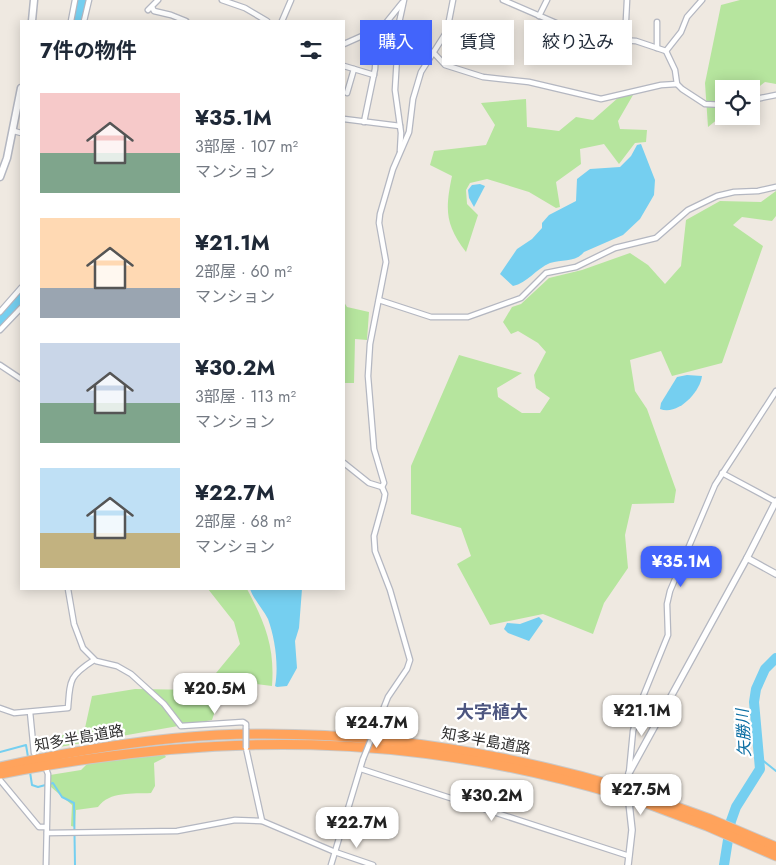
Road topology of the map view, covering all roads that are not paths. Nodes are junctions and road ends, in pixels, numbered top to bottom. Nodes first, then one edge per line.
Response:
1 (34, 0) edge
2 (75, 0) edge
3 (89, 0) edge
4 (158, 0) edge
5 (222, 0) edge
6 (291, 0) edge
7 (404, 0) edge
8 (453, 0) edge
9 (503, 0) edge
10 (547, 0) edge
11 (627, 0) edge
12 (702, 0) edge
13 (539, 16) junction
14 (32, 20) edge
15 (71, 20) edge
16 (84, 20) edge
17 (184, 20) edge
18 (265, 20) edge
19 (282, 20) edge
20 (388, 20) edge
21 (547, 20) edge
22 (626, 20) edge
23 (657, 22) dead end
24 (360, 37) edge
25 (632, 42) edge
26 (345, 44) edge
27 (657, 48) junction
28 (666, 50) junction
29 (433, 52) junction
30 (375, 65) edge
31 (345, 66) edge
32 (354, 69) junction
33 (374, 74) junction
34 (677, 84) junction
35 (347, 93) dead end
36 (20, 94) edge
37 (776, 95) edge
38 (760, 98) edge
39 (715, 105) edge
40 (345, 119) edge
41 (364, 122) junction
42 (400, 126) junction
43 (14, 130) junction
44 (20, 133) edge
45 (400, 152) junction
46 (0, 177) edge
47 (776, 188) edge
48 (20, 289) edge
49 (379, 300) junction
50 (20, 309) edge
51 (0, 312) edge
52 (0, 330) edge
53 (0, 365) edge
54 (20, 379) edge
55 (776, 391) edge
56 (345, 464) edge
57 (722, 473) junction
58 (382, 487) junction
59 (776, 502) edge
60 (748, 558) junction
61 (776, 574) edge
62 (68, 590) edge
63 (94, 660) junction
64 (2, 709) edge
65 (30, 712) junction
66 (0, 715) edge
67 (34, 753) dead end
68 (0, 767) edge
69 (46, 769) dead end
70 (361, 769) junction
71 (629, 773) junction
72 (0, 774) edge
73 (0, 780) edge
74 (620, 791) junction
75 (262, 821) junction
76 (46, 827) junction
77 (47, 833) junction
78 (750, 839) junction
79 (776, 848) edge
80 (335, 852) junction
81 (629, 856) junction
82 (776, 856) edge
83 (46, 865) edge
84 (331, 865) edge
85 (374, 865) edge
86 (628, 865) edge

1 - 14 main road
2 - 15 street
3 - 16 street
4 - 17 street
5 - 18 street
6 - 19 street
7 - 20 street
7 - 42 street
8 - 29 street
9 - 13 street
10 - 13 street
11 - 22 street
12 - 28 street
13 - 21 street
23 - 27 street
24 - 26 street
25 - 27 street
27 - 28 street
28 - 34 street
29 - 34 street
29 - 45 street
30 - 33 street
31 - 32 street
32 - 33 street
32 - 35 street
33 - 41 street
34 - 39 street
36 - 43 main road
37 - 38 street
40 - 41 street
41 - 42 street
42 - 45 street
43 - 44 street
43 - 46 main road
45 - 49 street
47 - 49 street
48 - 51 street
49 - 58 street
50 - 52 street
53 - 54 street
55 - 57 street
56 - 58 street
57 - 59 street
57 - 71 street
58 - 70 street, bridge
59 - 60 street
60 - 61 street
60 - 71 street
62 - 63 street
63 - 65 street
63 - 75 street, bridge
64 - 65 street
64 - 66 street
65 - 67 street
68 - 74 highway, 知多半島道路
69 - 76 street
70 - 80 street
70 - 81 street
71 - 81 street
72 - 74 highway, 知多半島道路
73 - 76 street
74 - 78 highway, 知多半島道路, bridge
75 - 77 street
75 - 80 street
76 - 77 street
77 - 83 street
78 - 79 highway, 知多半島道路
78 - 82 highway, 知多半島道路
80 - 84 street
80 - 85 street
81 - 86 street

